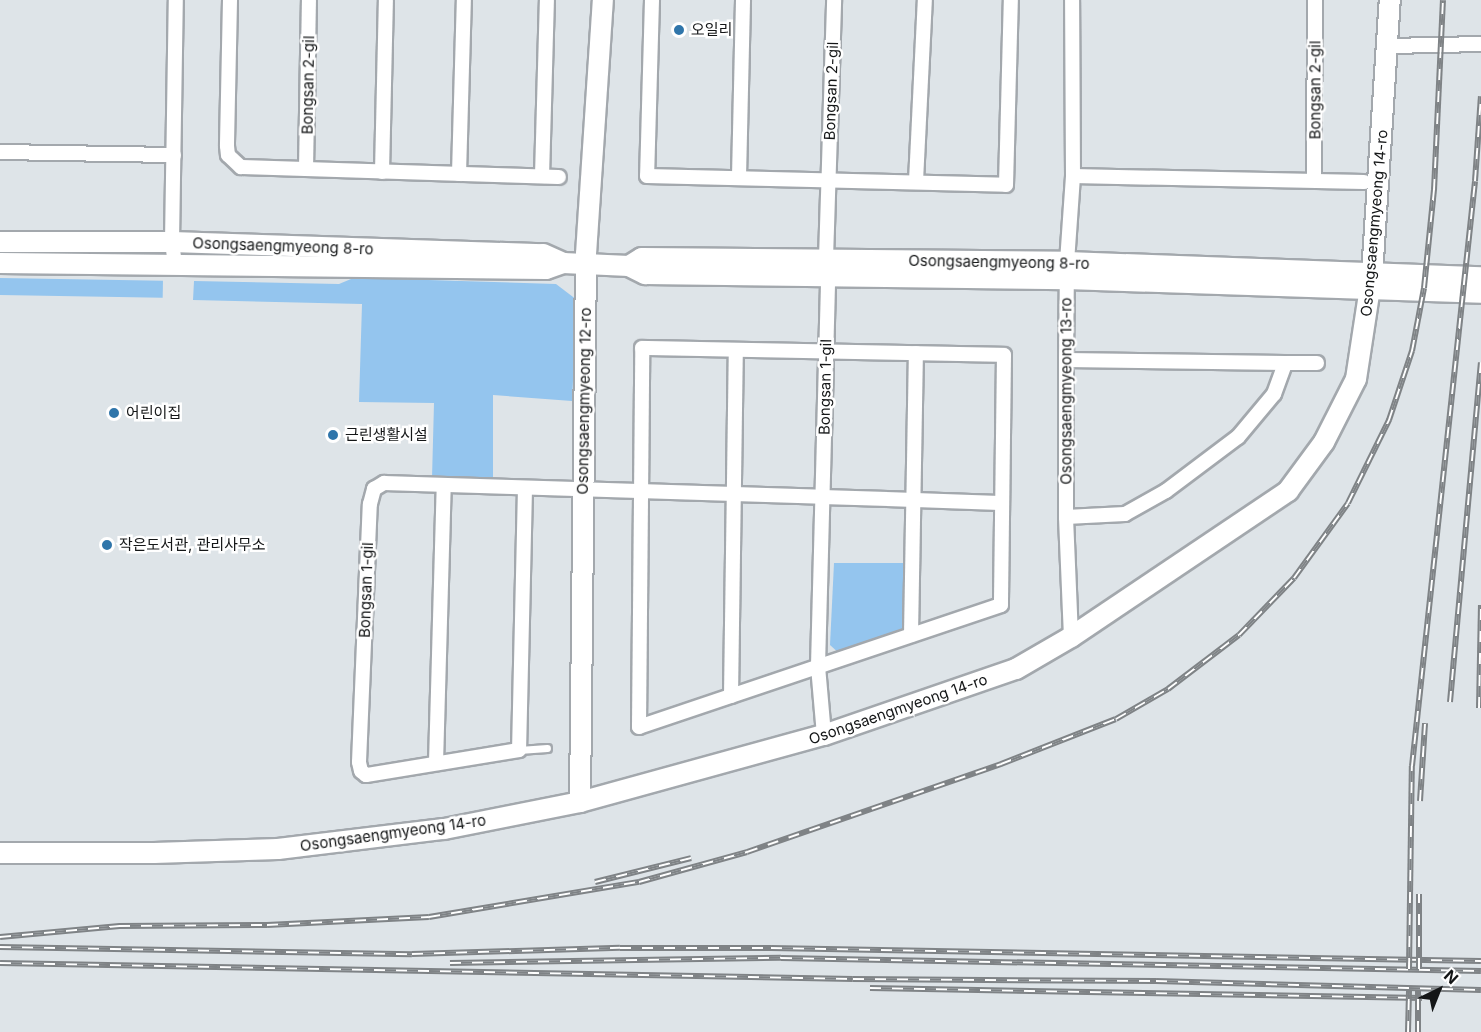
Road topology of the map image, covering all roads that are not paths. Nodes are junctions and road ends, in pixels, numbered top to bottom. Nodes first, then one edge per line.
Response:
1 (176, 0) edge
2 (230, 0) edge
3 (309, 0) edge
4 (386, 0) edge
5 (464, 0) edge
6 (547, 0) edge
7 (603, 0) edge
8 (652, 0) edge
9 (742, 0) edge
10 (834, 0) edge
11 (925, 0) edge
12 (1011, 0) edge
13 (1072, 0) edge
14 (1315, 0) edge
15 (1390, 0) edge
16 (1481, 44) edge
17 (1389, 46) junction
18 (0, 152) edge
19 (174, 155) junction
20 (306, 169) junction
21 (382, 172) junction
22 (459, 174) junction
23 (542, 176) junction
24 (1073, 176) junction
25 (559, 177) dead end
26 (739, 177) junction
27 (1314, 180) junction
28 (916, 181) junction
29 (827, 182) junction
30 (1364, 182) dead end
31 (0, 242) edge
32 (172, 242) junction
33 (0, 263) edge
34 (563, 263) junction
35 (175, 264) junction
36 (586, 264) junction
37 (827, 268) junction
38 (1067, 271) junction
39 (1481, 278) edge
40 (1371, 283) junction
41 (1481, 293) edge
42 (736, 350) junction
43 (826, 351) junction
44 (916, 353) junction
45 (1066, 360) junction
46 (1285, 363) junction
47 (1317, 363) dead end
48 (444, 485) junction
49 (525, 488) junction
50 (583, 490) junction
51 (643, 492) junction
52 (734, 494) junction
53 (822, 497) junction
54 (915, 500) junction
55 (1000, 503) junction
56 (1066, 517) junction
57 (911, 635) junction
58 (1071, 637) junction
59 (818, 666) junction
60 (731, 696) junction
61 (824, 735) junction
62 (547, 748) dead end
63 (519, 750) junction
64 (436, 762) junction
65 (580, 802) junction
66 (0, 853) edge

1 - 19 street
2 - 20 street
3 - 20 street, Bongsan 2-gil
4 - 21 street
5 - 22 street
6 - 23 street
7 - 36 street, Osongsaengmyeong 12-ro
8 - 26 street
9 - 26 street
10 - 29 street, Bongsan 2-gil
11 - 28 street
12 - 28 street
13 - 24 street, Osongsaengmyeong 13-ro
14 - 27 street, Bongsan 2-gil
15 - 17 street, Osongsaengmyeong 14-ro
16 - 17 street
17 - 40 street, Osongsaengmyeong 14-ro
18 - 19 street
19 - 32 street
20 - 21 street
21 - 22 street
22 - 23 street
23 - 25 street
24 - 27 street
24 - 38 street, Osongsaengmyeong 13-ro
26 - 29 street
27 - 30 street
28 - 29 street
29 - 37 street, Bongsan 2-gil
31 - 32 street, Osongsaengmyeong 8-ro
32 - 34 street, Osongsaengmyeong 8-ro
32 - 35 street
33 - 35 street, Osongsaengmyeong 8-ro
34 - 35 street, Osongsaengmyeong 8-ro
34 - 36 street, Osongsaengmyeong 8-ro
36 - 37 street, Osongsaengmyeong 8-ro
36 - 50 street, Osongsaengmyeong 12-ro
37 - 38 street, Osongsaengmyeong 8-ro
37 - 43 street, Bongsan 1-gil
38 - 40 street, Osongsaengmyeong 8-ro
38 - 45 street, Osongsaengmyeong 13-ro
39 - 40 street
40 - 41 street
40 - 58 street, Osongsaengmyeong 14-ro
42 - 43 street
42 - 51 street
42 - 52 street
43 - 44 street
43 - 53 street, Bongsan 1-gil
44 - 54 street
44 - 55 street
45 - 46 street
45 - 56 street, Osongsaengmyeong 13-ro
46 - 47 street
46 - 56 street
48 - 49 street, Bongsan 1-gil
48 - 64 street
48 - 64 street, Bongsan 1-gil
49 - 50 street, Bongsan 1-gil
49 - 63 street
50 - 51 street, Bongsan 1-gil
50 - 65 street, Osongsaengmyeong 12-ro
51 - 52 street, Bongsan 1-gil
51 - 60 street
52 - 53 street, Bongsan 1-gil
52 - 60 street
53 - 54 street, Bongsan 1-gil
53 - 59 street, Bongsan 1-gil
54 - 55 street, Bongsan 1-gil
54 - 57 street
55 - 57 street
56 - 58 street, Osongsaengmyeong 13-ro
57 - 59 street
58 - 61 street, Osongsaengmyeong 14-ro
59 - 60 street
59 - 61 street, Bongsan 1-gil
61 - 65 street, Osongsaengmyeong 14-ro
62 - 63 lane
63 - 64 street
65 - 66 street, Osongsaengmyeong 14-ro

